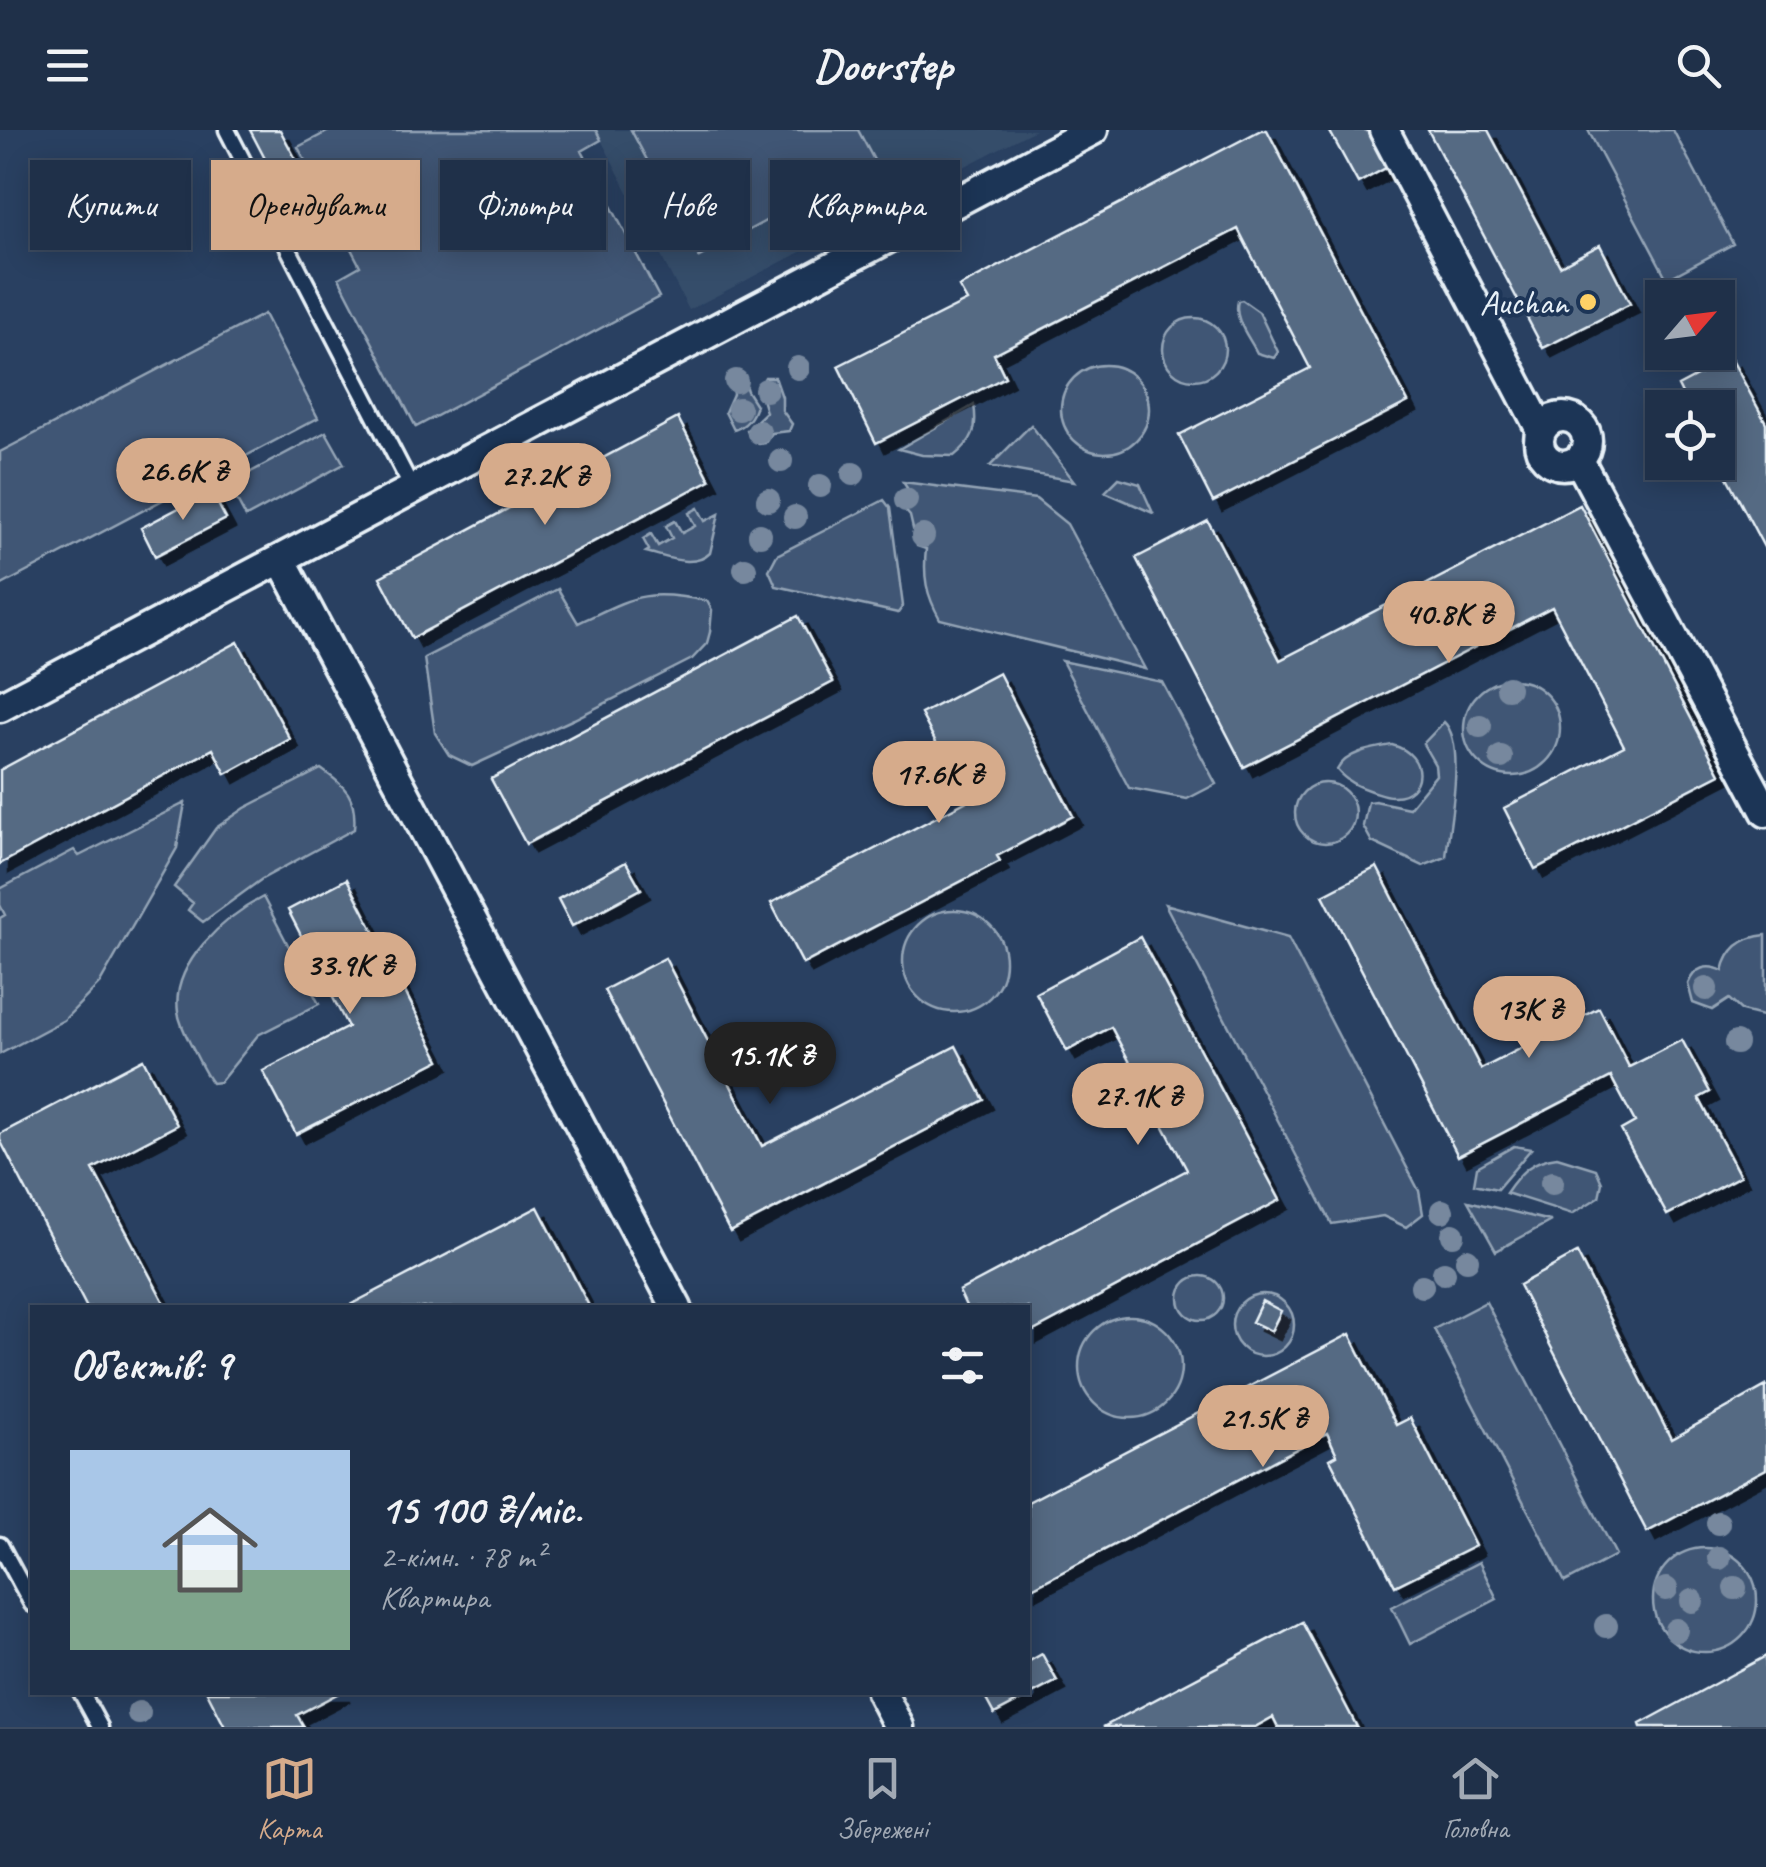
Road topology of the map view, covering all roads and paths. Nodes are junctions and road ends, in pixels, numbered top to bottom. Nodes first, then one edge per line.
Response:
1 (227, 130) edge
2 (1094, 130) edge
3 (1384, 130) edge
4 (414, 491) junction
5 (281, 560) junction
6 (0, 707) edge
7 (1766, 812) edge
8 (675, 1305) edge
9 (0, 1545) edge
10 (30, 1600) edge
11 (83, 1695) edge
12 (883, 1695) edge
13 (100, 1727) edge
14 (899, 1727) edge

1 - 4 lane
2 - 4 street
3 - 7 street
4 - 5 street
5 - 6 street
5 - 8 street
9 - 10 lane
11 - 13 lane
12 - 14 street

